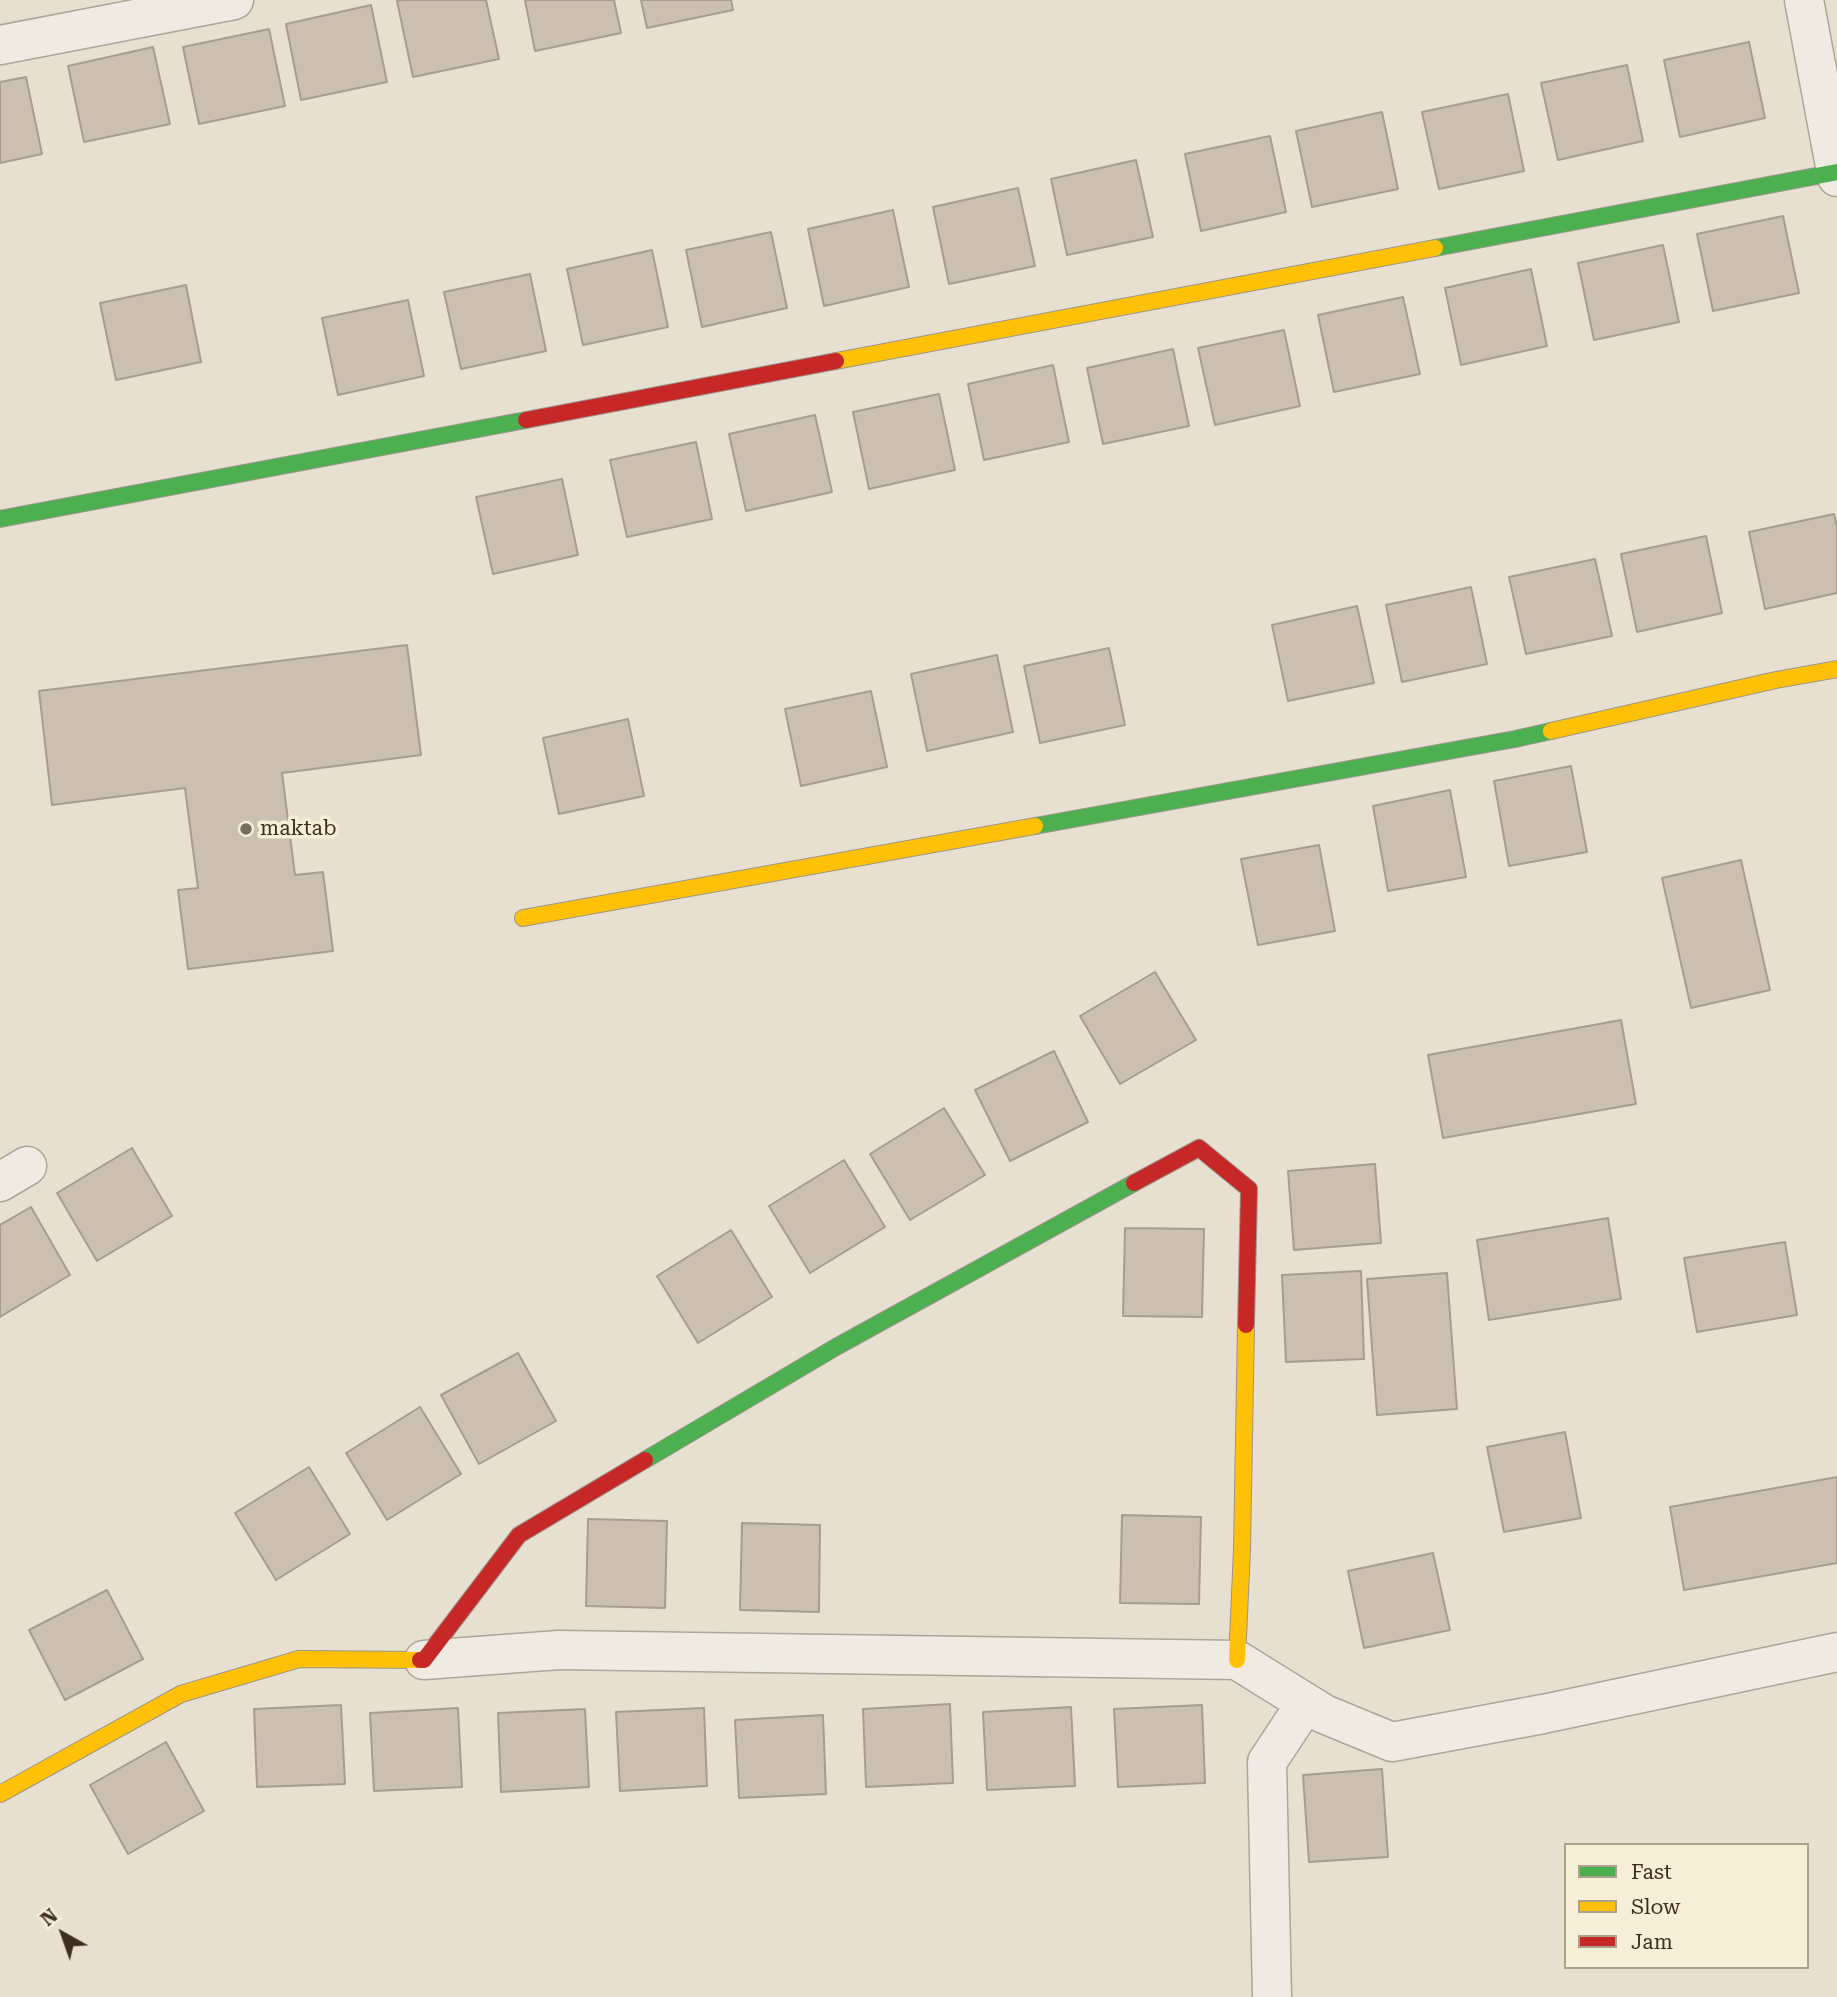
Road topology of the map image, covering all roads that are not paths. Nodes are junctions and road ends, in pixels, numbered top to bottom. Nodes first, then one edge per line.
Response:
1 (234, 0) edge
2 (1804, 0) edge
3 (0, 45) edge
4 (1837, 174) edge
5 (0, 519) edge
6 (1837, 670) edge
7 (523, 918) dead end
8 (1837, 1652) edge
9 (424, 1660) junction
10 (1237, 1660) junction
11 (1306, 1703) junction
12 (0, 1794) edge
13 (1272, 1997) edge

1 - 3 street
2 - 4 street
4 - 5 street
6 - 7 street
8 - 11 street
9 - 10 street
9 - 10 street
9 - 12 street
10 - 11 street
11 - 13 street

